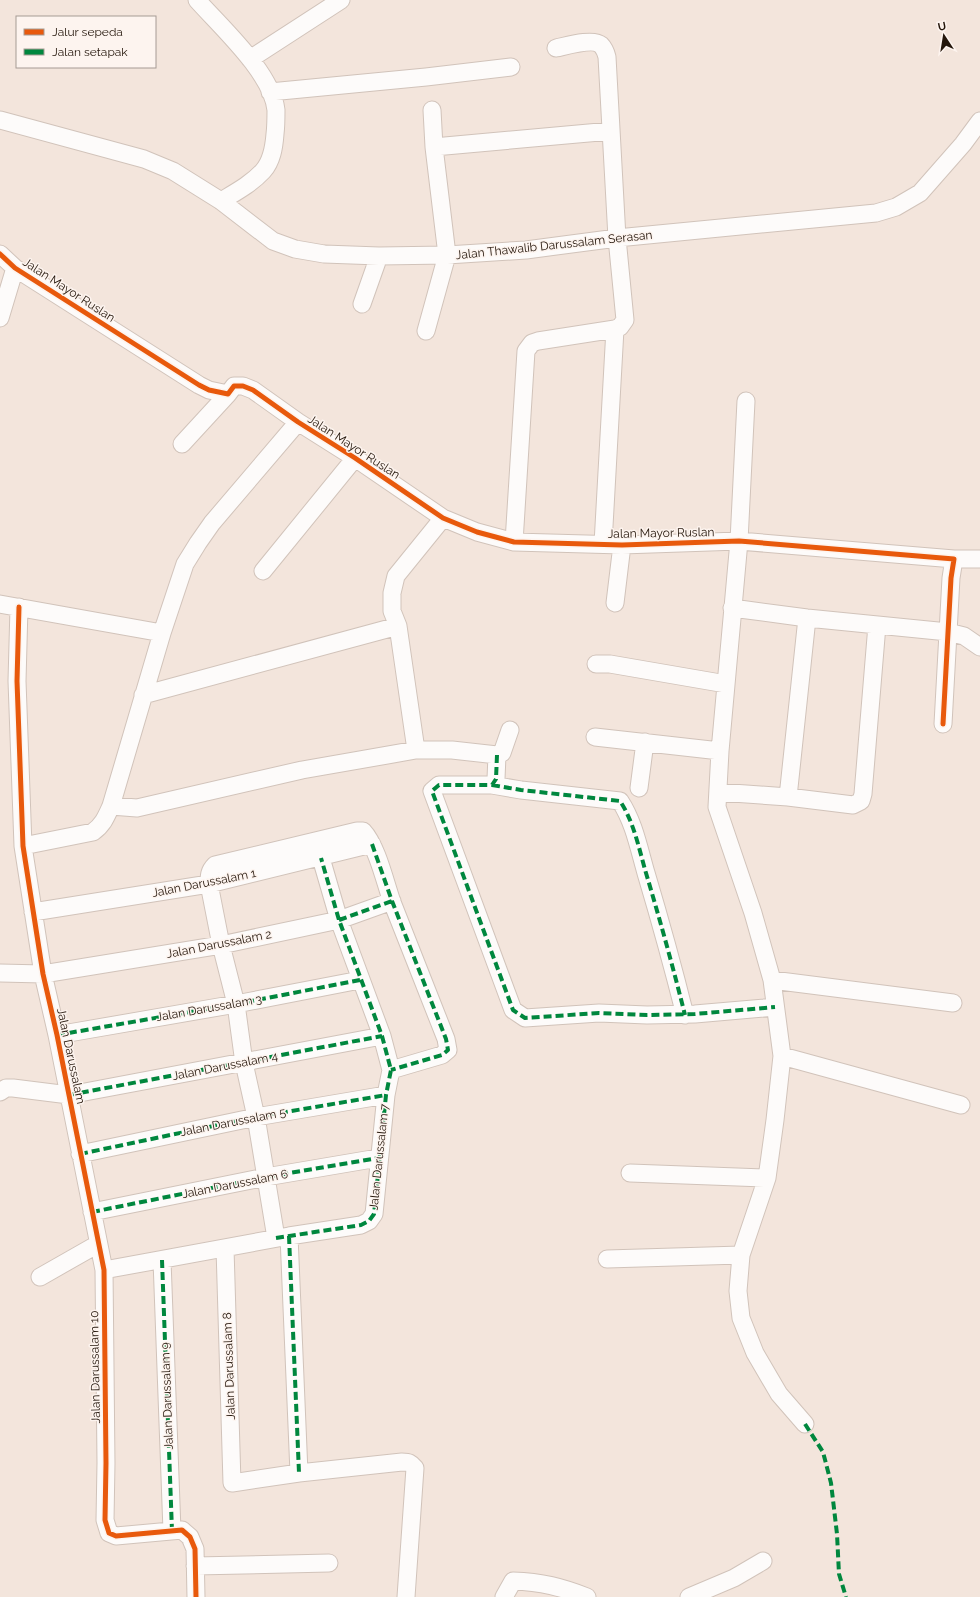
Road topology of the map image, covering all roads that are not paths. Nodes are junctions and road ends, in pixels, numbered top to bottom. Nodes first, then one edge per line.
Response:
1 (197, 0) edge
2 (334, 2) edge
3 (556, 48) dead end
4 (250, 59) junction
5 (510, 67) dead end
6 (270, 92) junction
7 (432, 110) dead end
8 (0, 120) edge
9 (980, 121) edge
10 (611, 131) junction
11 (434, 147) junction
12 (221, 201) junction
13 (617, 238) junction
14 (0, 254) edge
15 (447, 255) junction
16 (379, 256) junction
17 (15, 268) junction
18 (362, 304) dead end
19 (0, 318) edge
20 (615, 329) junction
21 (426, 331) dead end
22 (228, 394) junction
23 (746, 401) dead end
24 (298, 422) junction
25 (182, 444) dead end
26 (355, 458) junction
27 (443, 518) junction
28 (514, 542) junction
29 (739, 542) junction
30 (603, 544) junction
31 (622, 545) junction
32 (954, 559) junction
33 (980, 559) edge
34 (263, 571) dead end
35 (615, 603) dead end
36 (0, 604) edge
37 (19, 606) junction
38 (732, 608) junction
39 (807, 618) junction
40 (878, 624) junction
41 (398, 626) junction
42 (162, 632) junction
43 (948, 632) junction
44 (980, 647) edge
45 (596, 664) dead end
46 (726, 684) junction
47 (143, 695) junction
48 (944, 724) dead end
49 (510, 730) dead end
50 (595, 738) dead end
51 (645, 742) junction
52 (416, 750) junction
53 (720, 751) junction
54 (497, 755) junction
55 (492, 785) junction
56 (639, 788) dead end
57 (718, 792) junction
58 (788, 797) junction
59 (111, 806) junction
60 (372, 844) junction
61 (23, 846) junction
62 (321, 858) junction
63 (209, 884) junction
64 (392, 901) junction
65 (33, 912) junction
66 (339, 920) junction
67 (221, 945) junction
68 (0, 973) edge
69 (43, 974) junction
70 (360, 980) junction
71 (772, 980) junction
72 (953, 1003) dead end
73 (236, 1004) junction
74 (775, 1007) junction
75 (685, 1015) junction
76 (57, 1035) junction
77 (382, 1036) junction
78 (782, 1056) junction
79 (244, 1063) junction
80 (391, 1070) junction
81 (0, 1092) edge
82 (69, 1094) junction
83 (386, 1095) junction
84 (961, 1105) dead end
85 (256, 1116) junction
86 (80, 1154) junction
87 (378, 1158) junction
88 (630, 1172) dead end
89 (266, 1177) junction
90 (767, 1178) junction
91 (92, 1212) junction
92 (282, 1237) junction
93 (98, 1244) junction
94 (225, 1248) junction
95 (742, 1255) junction
96 (607, 1259) dead end
97 (162, 1260) junction
98 (104, 1270) junction
99 (40, 1277) dead end
100 (805, 1424) dead end
101 (299, 1473) junction
102 (172, 1531) junction
103 (763, 1561) dead end
104 (329, 1563) dead end
105 (195, 1566) junction
106 (196, 1597) edge
107 (406, 1597) edge
108 (504, 1597) edge
109 (587, 1597) edge
110 (689, 1597) edge

1 - 4 street
2 - 4 street
3 - 10 street
4 - 6 street
5 - 6 street
6 - 12 street
7 - 11 street
8 - 12 street, Jalan Thawalib Darussalam Serasan
9 - 13 street, Jalan Thawalib Darussalam Serasan
10 - 11 street
10 - 13 street
11 - 15 street
12 - 16 street, Jalan Thawalib Darussalam Serasan
13 - 15 street, Jalan Thawalib Darussalam Serasan
13 - 20 street
14 - 17 street, Jalan Mayor Ruslan
15 - 16 street, Jalan Thawalib Darussalam Serasan
15 - 21 street
16 - 18 street
17 - 19 street
17 - 22 street, Jalan Mayor Ruslan
20 - 28 street
20 - 30 street
22 - 24 street, Jalan Mayor Ruslan
22 - 25 street
23 - 29 street
24 - 26 street, Jalan Mayor Ruslan
24 - 42 street
26 - 27 street, Jalan Mayor Ruslan
26 - 34 street
27 - 28 street, Jalan Mayor Ruslan
27 - 41 street
28 - 30 street, Jalan Mayor Ruslan
29 - 31 street, Jalan Mayor Ruslan
29 - 32 street, Jalan Mayor Ruslan
29 - 38 street
30 - 31 street, Jalan Mayor Ruslan
31 - 35 street
32 - 33 street, Jalan Mayor Ruslan
32 - 43 street
36 - 37 street
37 - 42 street
37 - 61 street, Jalan Darussalam
38 - 39 street
38 - 46 street
39 - 40 street
39 - 58 street
40 - 43 street
40 - 58 street
41 - 47 street
41 - 52 street
42 - 47 street
43 - 44 street
43 - 48 street
45 - 46 street
46 - 53 street
47 - 59 street
49 - 54 street
50 - 51 street
51 - 53 street
51 - 56 street
52 - 54 street
52 - 59 street
53 - 57 street
54 - 55 street
55 - 75 street
55 - 75 street
57 - 58 street
57 - 71 street
59 - 61 street
60 - 62 street, Jalan Darussalam 1
60 - 63 street
60 - 64 street
61 - 65 street, Jalan Darussalam
62 - 63 street, Jalan Darussalam 1
62 - 66 street, Jalan Darussalam 7
63 - 65 street, Jalan Darussalam 1
63 - 67 street
64 - 66 street, Jalan Darussalam 2
64 - 80 street
65 - 69 street, Jalan Darussalam
66 - 67 street, Jalan Darussalam 2
66 - 70 street, Jalan Darussalam 7
67 - 69 street, Jalan Darussalam 2
67 - 73 street
68 - 69 street, Jalan Darussalam 2
69 - 76 street, Jalan Darussalam
70 - 73 street, Jalan Darussalam 3
70 - 77 street, Jalan Darussalam 7
71 - 72 street
71 - 74 street
73 - 76 street, Jalan Darussalam 3
73 - 79 street
74 - 75 street
74 - 78 street
76 - 82 street, Jalan Darussalam
77 - 79 street, Jalan Darussalam 4
77 - 80 street, Jalan Darussalam 7
78 - 84 street
78 - 90 street
79 - 82 street, Jalan Darussalam 4
79 - 85 street
80 - 83 street, Jalan Darussalam 7
81 - 82 street, Jalan Darussalam 4
82 - 86 street, Jalan Darussalam
83 - 85 street, Jalan Darussalam 5
83 - 87 street, Jalan Darussalam 7
85 - 86 street, Jalan Darussalam 5
85 - 89 street
86 - 91 street, Jalan Darussalam
87 - 89 street, Jalan Darussalam 6
87 - 92 street, Jalan Darussalam 7
88 - 90 street
89 - 91 street, Jalan Darussalam 6
89 - 92 street
90 - 95 street
91 - 93 street, Jalan Darussalam
92 - 94 street, Jalan Darussalam 7
92 - 101 street
93 - 98 street, Jalan Darussalam
93 - 99 street
94 - 97 street, Jalan Darussalam 7
94 - 101 street, Jalan Darussalam 8
95 - 96 street
95 - 100 street
97 - 98 street, Jalan Darussalam 7
97 - 102 street, Jalan Darussalam 9
98 - 102 street, Jalan Darussalam 10
101 - 107 street
102 - 105 street
103 - 110 street
104 - 105 street
105 - 106 street
108 - 109 street

